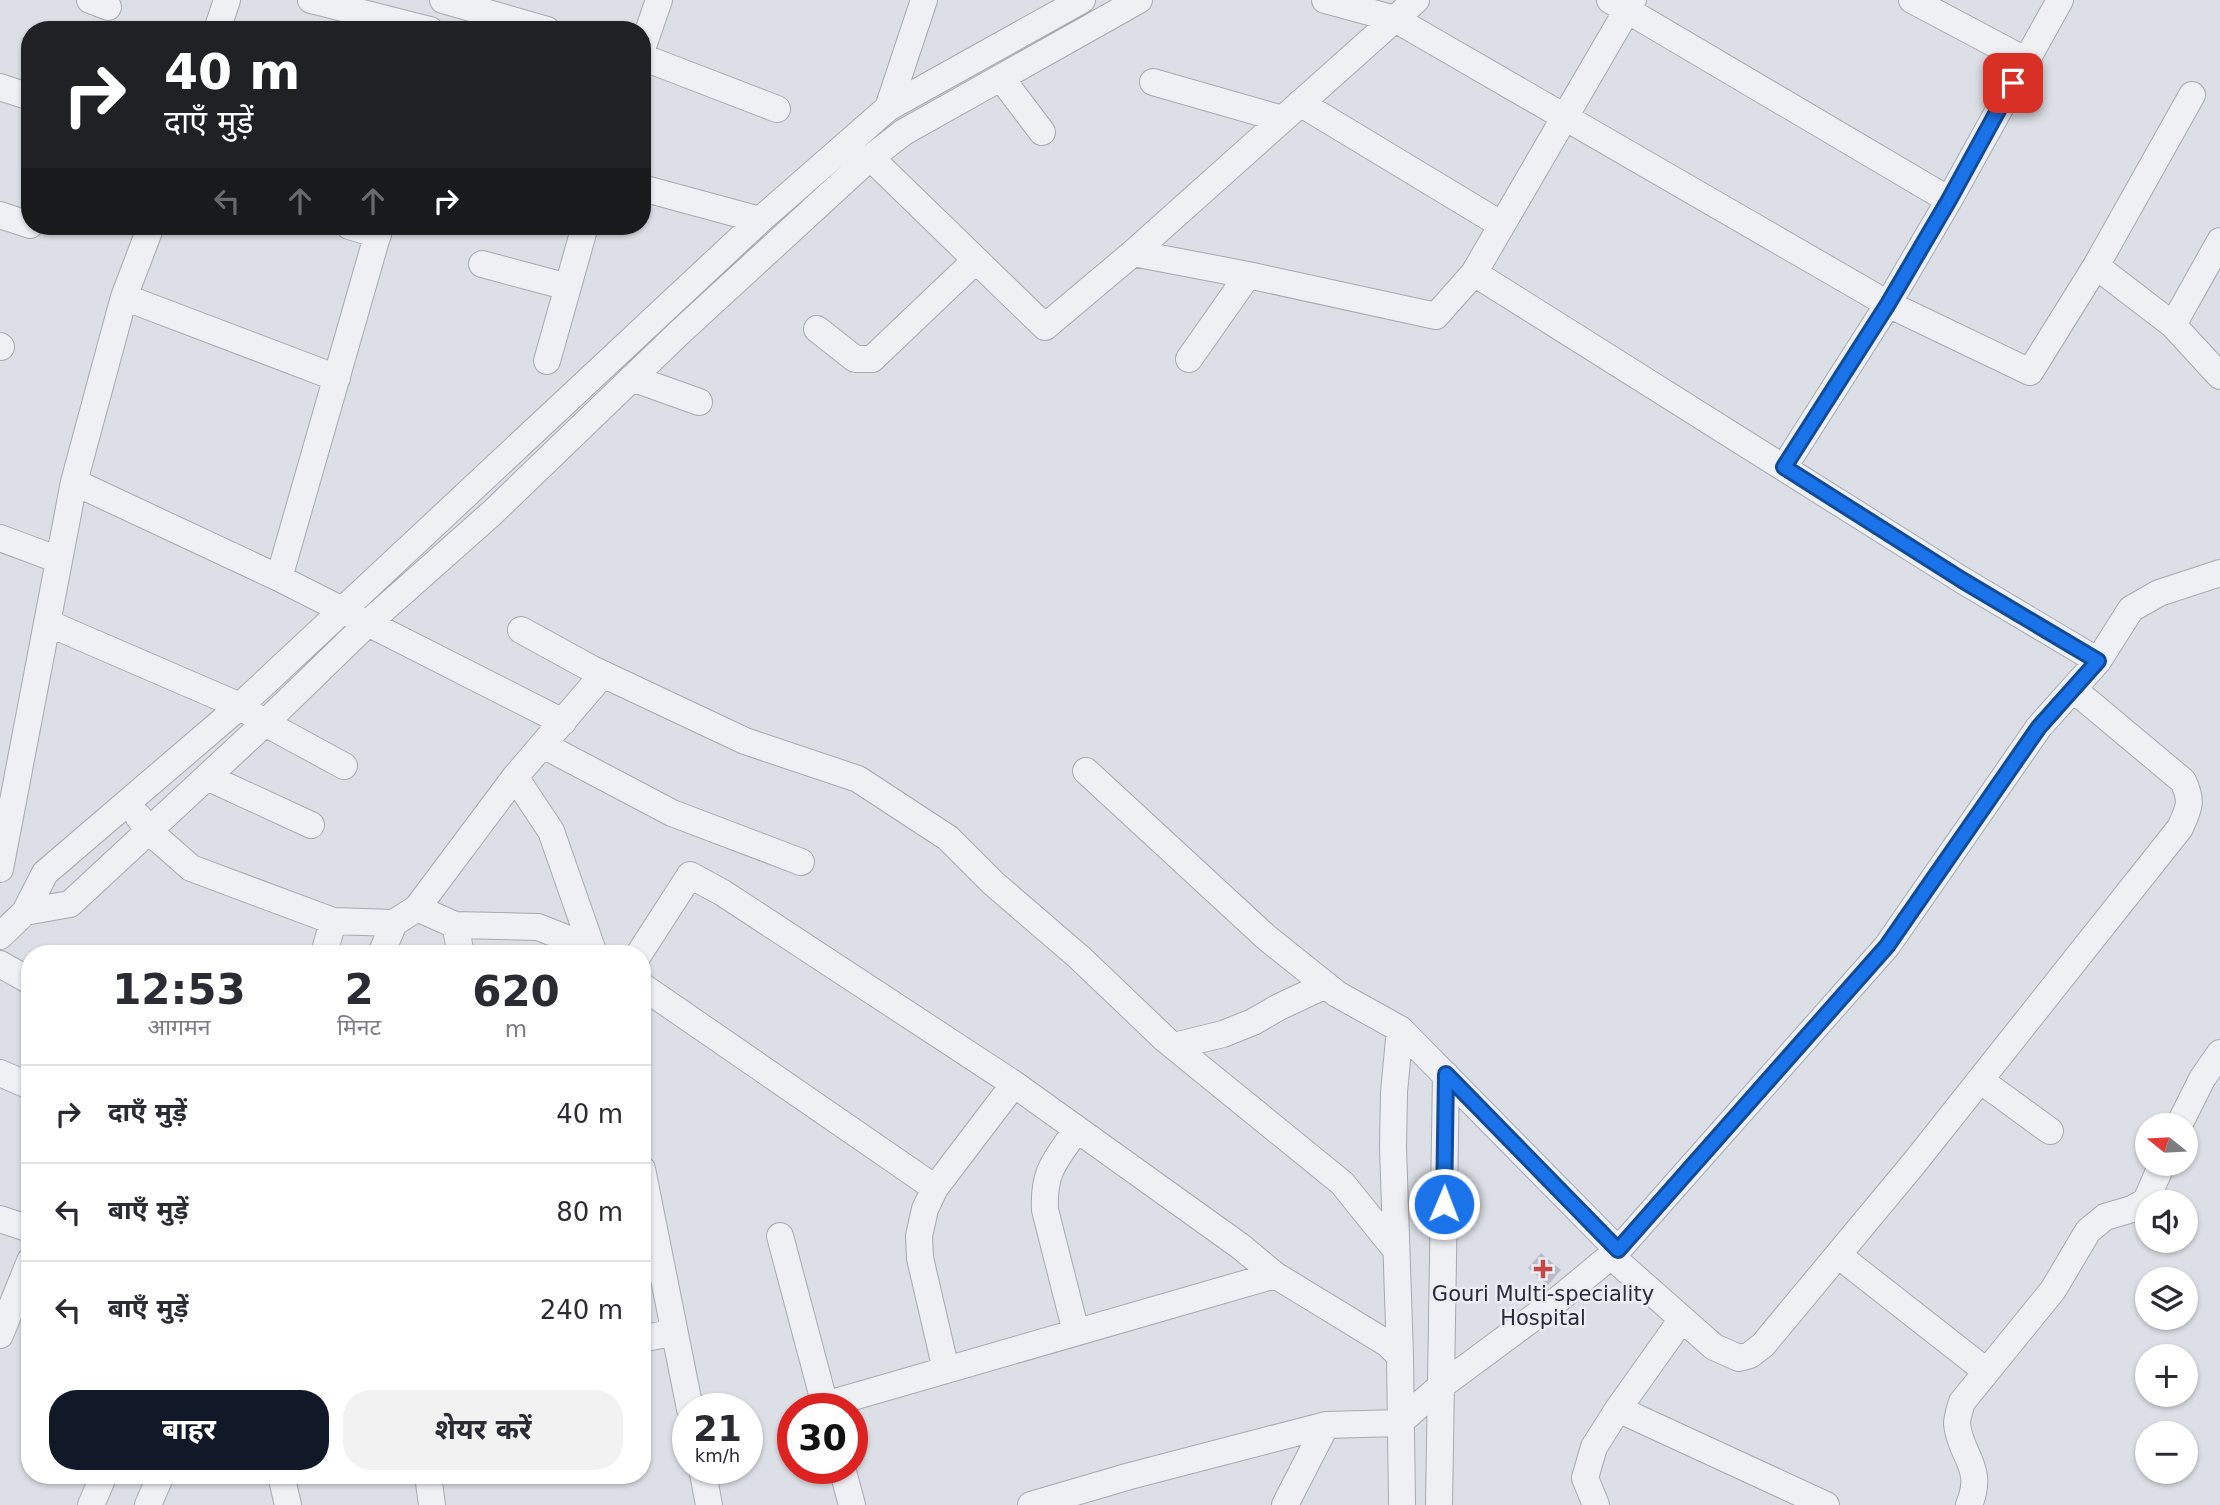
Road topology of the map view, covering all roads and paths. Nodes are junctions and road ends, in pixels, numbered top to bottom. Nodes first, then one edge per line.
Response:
1 (227, 0) edge
2 (311, 0) edge
3 (443, 0) edge
4 (659, 0) edge
5 (924, 0) edge
6 (1082, 0) edge
7 (1139, 0) edge
8 (1326, 0) edge
9 (1416, 0) edge
10 (1912, 0) edge
11 (2060, 0) edge
12 (1623, 3) edge
13 (1395, 19) junction
14 (220, 21) edge
15 (396, 21) edge
16 (435, 21) edge
17 (516, 21) edge
18 (651, 23) edge
19 (651, 60) edge
20 (2025, 60) junction
21 (1000, 78) junction
22 (1153, 82) dead end
23 (0, 87) edge
24 (21, 94) edge
25 (2192, 95) dead end
26 (888, 108) junction
27 (777, 109) dead end
28 (1291, 111) junction
29 (1565, 116) junction
30 (1042, 132) dead end
31 (871, 158) junction
32 (651, 190) edge
33 (1949, 200) junction
34 (0, 215) edge
35 (760, 220) junction
36 (21, 222) edge
37 (1502, 225) junction
38 (148, 235) edge
39 (378, 235) edge
40 (583, 235) edge
41 (2220, 241) edge
42 (1133, 253) junction
43 (976, 260) junction
44 (482, 264) dead end
45 (2096, 266) junction
46 (1474, 273) junction
47 (1248, 275) junction
48 (568, 288) junction
49 (124, 298) junction
50 (1888, 304) junction
51 (2173, 325) junction
52 (817, 329) dead end
53 (1189, 359) dead end
54 (547, 361) dead end
55 (2220, 376) edge
56 (337, 378) junction
57 (632, 378) junction
58 (699, 402) dead end
59 (1784, 467) junction
60 (74, 482) junction
61 (0, 538) edge
62 (59, 560) junction
63 (2220, 573) edge
64 (279, 578) junction
65 (343, 611) junction
66 (48, 623) junction
67 (368, 624) junction
68 (521, 630) dead end
69 (2098, 661) junction
70 (603, 674) junction
71 (2073, 688) junction
72 (240, 706) junction
73 (564, 722) junction
74 (265, 723) junction
75 (543, 745) junction
76 (345, 766) dead end
77 (1086, 771) dead end
78 (207, 777) junction
79 (515, 777) junction
80 (128, 801) junction
81 (311, 825) dead end
82 (149, 831) junction
83 (801, 862) dead end
84 (0, 869) edge
85 (417, 908) junction
86 (25, 912) junction
87 (333, 922) junction
88 (394, 923) junction
89 (454, 925) junction
90 (0, 936) edge
91 (327, 945) edge
92 (385, 945) edge
93 (459, 945) edge
94 (578, 945) edge
95 (590, 945) edge
96 (645, 945) edge
97 (0, 964) edge
98 (21, 976) edge
99 (1326, 985) junction
100 (651, 992) edge
101 (1401, 1029) junction
102 (1174, 1046) junction
103 (2220, 1053) edge
104 (0, 1073) edge
105 (1446, 1074) junction
106 (1980, 1080) junction
107 (21, 1082) edge
108 (1014, 1084) junction
109 (2185, 1113) edge
110 (1077, 1129) junction
111 (2050, 1131) dead end
112 (2157, 1176) edge
113 (935, 1188) junction
114 (651, 1215) edge
115 (0, 1219) edge
116 (21, 1226) edge
117 (780, 1236) dead end
118 (1396, 1250) junction
119 (1615, 1253) junction
120 (1838, 1255) junction
121 (1275, 1275) junction
122 (21, 1283) edge
123 (1682, 1319) junction
124 (674, 1332) junction
125 (1076, 1332) junction
126 (0, 1335) edge
127 (651, 1337) edge
128 (1400, 1356) junction
129 (946, 1370) junction
130 (1986, 1371) junction
131 (1441, 1386) junction
132 (687, 1393) edge
133 (822, 1393) edge
134 (868, 1394) edge
135 (1618, 1409) junction
136 (1399, 1423) junction
137 (1326, 1424) junction
138 (100, 1484) edge
139 (156, 1484) edge
140 (283, 1484) edge
141 (429, 1484) edge
142 (705, 1484) edge
143 (846, 1484) edge
144 (92, 1505) edge
145 (148, 1505) edge
146 (288, 1505) edge
147 (432, 1505) edge
148 (709, 1505) edge
149 (852, 1505) edge
150 (1031, 1505) edge
151 (1286, 1505) edge
152 (1402, 1505) edge
153 (1439, 1505) edge
154 (1596, 1505) edge
155 (1826, 1505) edge
156 (1969, 1505) edge

1 - 14 street
2 - 15 street
3 - 16 street
3 - 17 street
4 - 18 street
5 - 26 street
6 - 26 street
7 - 21 street
8 - 13 street
9 - 13 street
10 - 20 street
11 - 20 street
12 - 29 street
12 - 33 street
13 - 28 street
13 - 29 street
19 - 27 street
20 - 33 street
21 - 30 street
21 - 31 street
22 - 28 street
23 - 24 street
25 - 45 street
26 - 35 street
28 - 37 street
28 - 42 street
29 - 37 street
29 - 50 street
31 - 43 street
31 - 57 street
32 - 35 street
33 - 50 street
34 - 36 street
35 - 65 street
37 - 46 street
38 - 49 street
39 - 56 street
40 - 48 street
41 - 51 street
42 - 43 street
42 - 47 street
43 - 52 street
44 - 48 street
45 - 50 street
45 - 51 street
46 - 47 street
46 - 59 street
47 - 53 street
48 - 54 street
49 - 56 street
49 - 60 street
50 - 59 street
51 - 55 street
56 - 64 street
57 - 58 street
57 - 67 street
59 - 69 street
60 - 62 street
60 - 64 street
61 - 62 street
62 - 66 street
63 - 69 street
64 - 65 street
65 - 67 street
65 - 72 street
66 - 72 street
66 - 84 street
67 - 73 street
67 - 74 street
68 - 70 street
69 - 71 street
70 - 73 street
70 - 102 street
71 - 106 street
71 - 119 street
72 - 74 street
72 - 80 street
73 - 75 street
74 - 76 street
74 - 78 street
75 - 79 street
75 - 83 street
77 - 99 street
78 - 81 street
78 - 82 street
79 - 85 street
79 - 95 street
80 - 82 street
80 - 86 street
82 - 86 street
82 - 87 street
85 - 88 street
85 - 89 street
86 - 90 street
87 - 88 street
87 - 91 street
88 - 92 street
89 - 93 street
89 - 94 street
96 - 108 street
97 - 98 street
99 - 101 street
99 - 102 street
100 - 113 street
101 - 105 street
101 - 118 street
102 - 118 street
103 - 109 street
104 - 107 street
105 - 119 street
105 - 131 street
106 - 111 street
106 - 120 street
108 - 110 street
108 - 113 street
110 - 121 street
110 - 125 street
112 - 130 street
113 - 129 street
114 - 124 street
115 - 116 street
117 - 133 street
118 - 128 street
119 - 123 street
119 - 131 street
120 - 123 street
120 - 130 street
121 - 125 street
121 - 128 street
122 - 126 street
123 - 135 street
124 - 127 street
124 - 132 street
125 - 129 street
128 - 136 street
129 - 134 street
130 - 156 street
131 - 136 street
131 - 153 street
135 - 154 street
135 - 155 street
136 - 137 street
136 - 152 street
137 - 150 street
137 - 151 street
138 - 144 street
139 - 145 street
140 - 146 street
141 - 147 street
142 - 148 street
143 - 149 street

